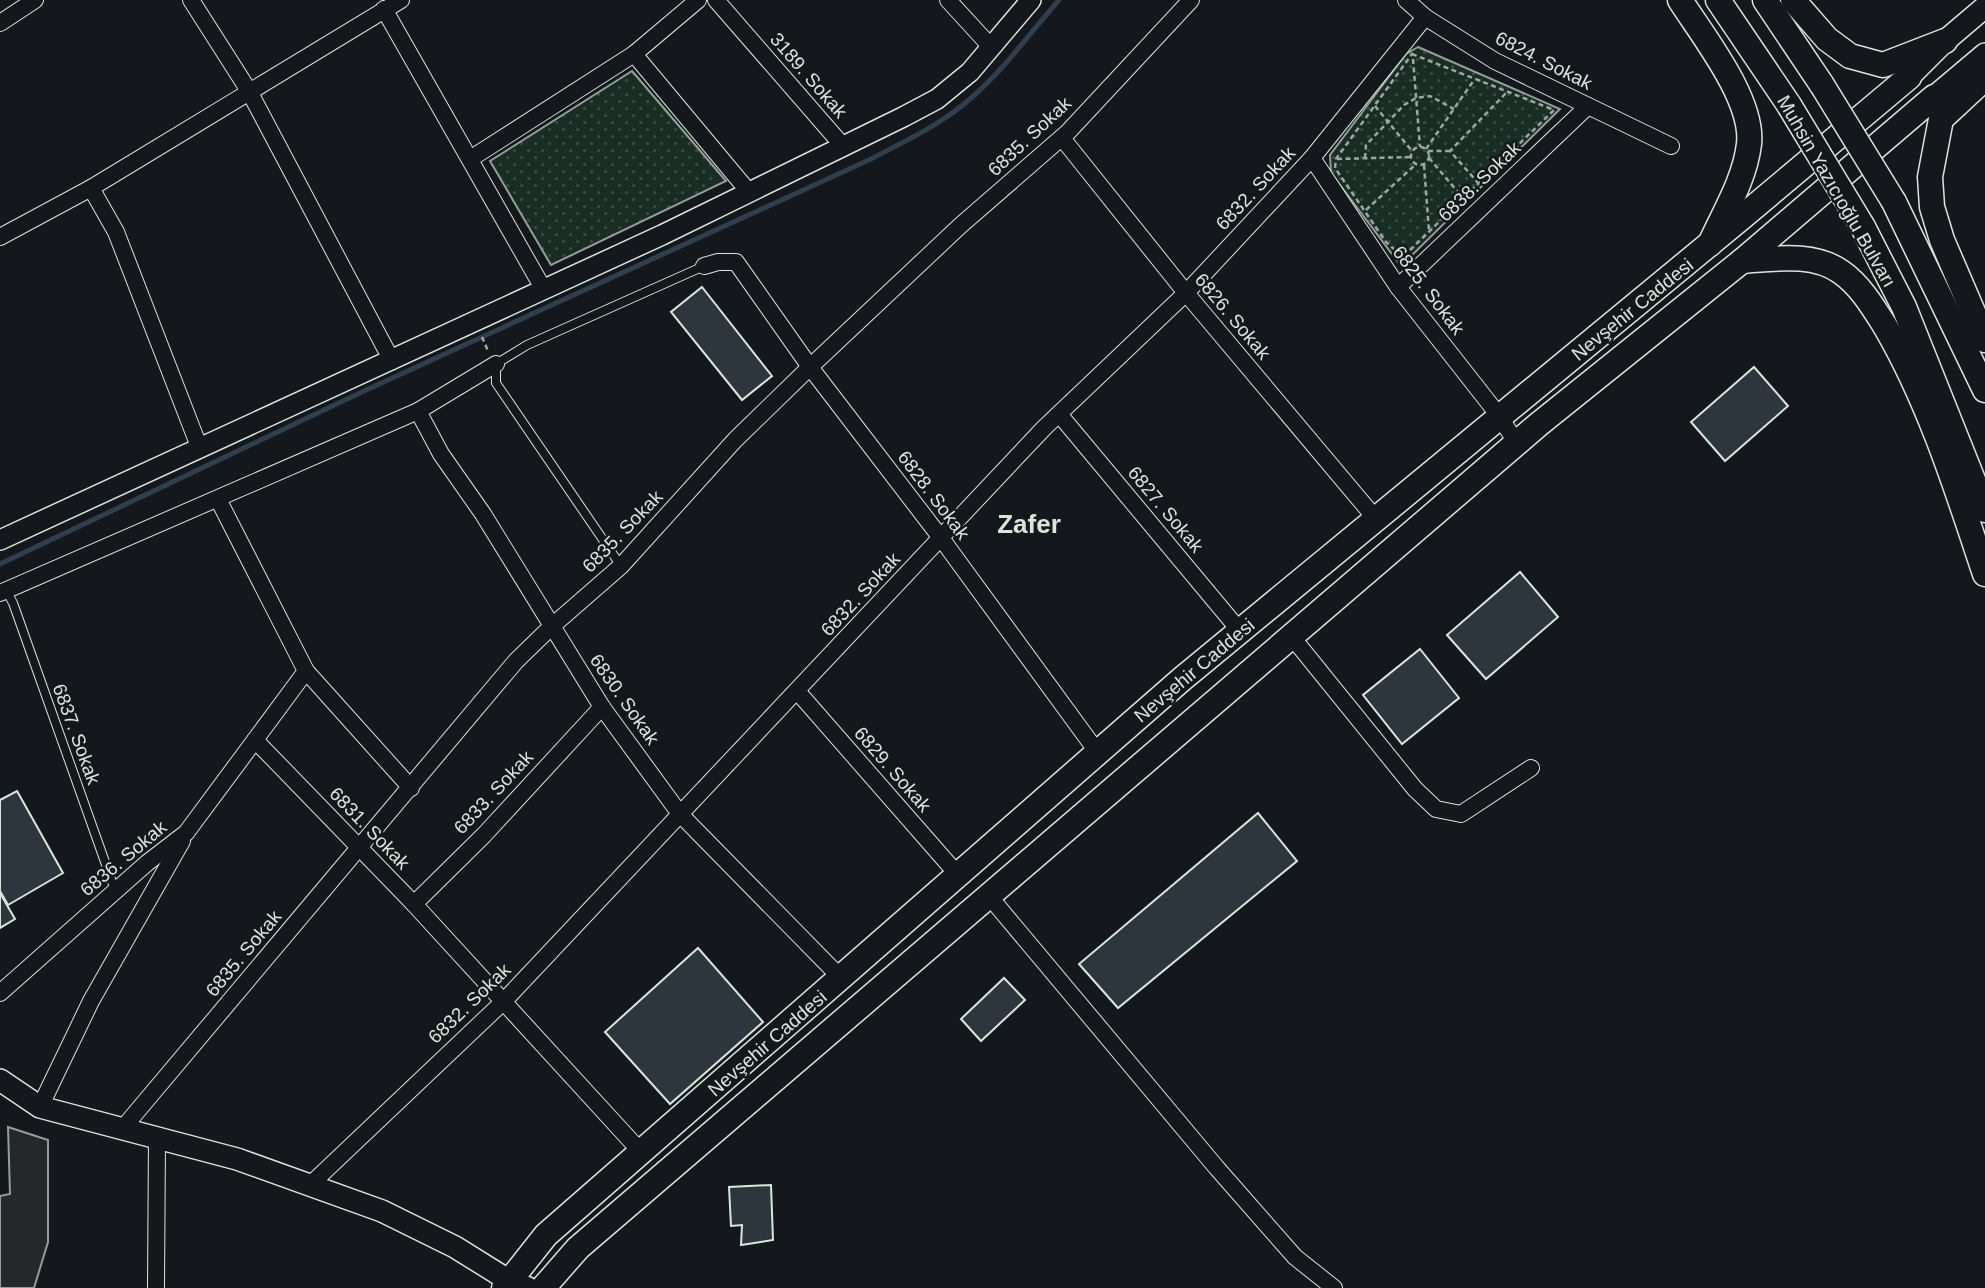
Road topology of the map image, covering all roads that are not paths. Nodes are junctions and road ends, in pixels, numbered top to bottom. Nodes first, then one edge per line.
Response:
1 (35, 0) edge
2 (191, 0) edge
3 (401, 0) edge
4 (698, 0) edge
5 (716, 0) edge
6 (948, 0) edge
7 (1031, 0) edge
8 (1191, 0) edge
9 (1406, 0) edge
10 (1680, 0) edge
11 (1718, 0) edge
12 (1765, 0) edge
13 (1793, 0) edge
14 (1985, 7) edge
15 (384, 9) junction
16 (1425, 18) junction
17 (0, 23) edge
18 (1945, 41) junction
19 (991, 47) junction
20 (634, 54) junction
21 (1985, 54) edge
22 (1909, 77) joint
23 (1985, 78) edge
24 (249, 91) junction
25 (1934, 97) joint
26 (1588, 106) junction
27 (1062, 138) junction
28 (843, 146) junction
29 (1671, 146) dead end
30 (1311, 158) junction
31 (470, 159) junction
32 (91, 188) junction
33 (749, 192) junction
34 (0, 237) edge
35 (1710, 244) junction
36 (1742, 261) junction
37 (704, 266) joint
38 (1398, 287) junction
39 (544, 290) junction
40 (1186, 293) junction
41 (1985, 340) edge
42 (392, 360) junction
43 (496, 364) junction
44 (810, 367) junction
45 (1985, 390) edge
46 (418, 411) junction
47 (1059, 414) junction
48 (1500, 417) junction
49 (1517, 444) junction
50 (200, 449) junction
51 (218, 499) junction
52 (1985, 510) edge
53 (1376, 519) junction
54 (941, 538) junction
55 (0, 540) edge
56 (621, 566) junction
57 (1985, 574) edge
58 (3, 591) edge
59 (551, 627) junction
60 (1240, 631) junction
61 (1292, 636) junction
62 (306, 671) junction
63 (797, 691) junction
64 (602, 707) junction
65 (255, 740) junction
66 (1098, 753) junction
67 (1531, 768) dead end
68 (411, 788) junction
69 (681, 814) junction
70 (186, 833) junction
71 (360, 846) junction
72 (958, 875) junction
73 (115, 890) junction
74 (989, 896) junction
75 (414, 904) junction
76 (841, 978) junction
77 (0, 993) edge
78 (503, 1002) junction
79 (0, 1080) edge
80 (40, 1107) junction
81 (123, 1128) junction
82 (157, 1137) junction
83 (642, 1153) junction
84 (310, 1185) junction
85 (513, 1285) edge
86 (156, 1288) edge
87 (542, 1288) edge
88 (1334, 1288) edge

1 - 17 street
2 - 24 street
3 - 15 street
4 - 20 street
5 - 28 street, 3189. Sokak
6 - 19 street
7 - 19 street
8 - 27 street, 6835. Sokak
9 - 16 street, 6824. Sokak
10 - 35 main road
11 - 52 main road, Muhsin Yazıcıoğlu Bulvarı, bridge
12 - 45 main road, Muhsin Yazıcıoğlu Bulvarı, bridge
13 - 18 main road
14 - 18 main road
15 - 24 street
15 - 31 street
16 - 26 street, 6824. Sokak
16 - 30 street, 6832. Sokak
18 - 22 main road
19 - 28 street
20 - 31 street
20 - 33 street
21 - 25 main road
22 - 35 main road, Nevşehir Caddesi
23 - 41 main road
24 - 32 street
24 - 42 street
25 - 36 main road, Nevşehir Caddesi
26 - 29 street, 6824. Sokak
26 - 38 street, 6838. Sokak
27 - 40 street, 6826. Sokak
27 - 44 street, 6835. Sokak
28 - 33 street
30 - 38 street, 6825. Sokak
30 - 40 street, 6832. Sokak
31 - 39 street
32 - 34 street
32 - 50 street
33 - 39 street
35 - 48 main road, Nevşehir Caddesi
36 - 49 main road, Nevşehir Caddesi
36 - 57 main road
37 - 43 lane
37 - 44 street, 6828. Sokak
38 - 48 street, 6825. Sokak
39 - 42 street
40 - 47 street, 6832. Sokak
40 - 53 street, 6826. Sokak
42 - 50 street
43 - 46 street
43 - 56 lane
44 - 54 street, 6828. Sokak
44 - 56 street, 6835. Sokak
46 - 51 street
46 - 59 street, 6830. Sokak
47 - 54 street, 6832. Sokak
47 - 60 street, 6827. Sokak
48 - 49 street, 6825. Sokak
48 - 53 main road, Nevşehir Caddesi
49 - 61 main road, Nevşehir Caddesi
50 - 55 street
51 - 58 street
51 - 62 street
53 - 60 main road, Nevşehir Caddesi
54 - 63 street, 6832. Sokak
54 - 66 street, 6828. Sokak
56 - 59 street, 6835. Sokak
58 - 73 lane, 6837. Sokak
59 - 64 street, 6830. Sokak
59 - 68 street, 6835. Sokak
60 - 66 main road, Nevşehir Caddesi
61 - 67 street
61 - 74 main road, Nevşehir Caddesi
62 - 65 street
62 - 68 street
63 - 69 street, 6832. Sokak
63 - 72 street, 6829. Sokak
64 - 69 street, 6830. Sokak
64 - 75 street, 6833. Sokak
65 - 70 street, 6836. Sokak
65 - 71 street, 6831. Sokak
66 - 72 main road, Nevşehir Caddesi
68 - 71 street, 6835. Sokak
69 - 76 street, 6830. Sokak
69 - 78 street, 6832. Sokak
70 - 73 street, 6836. Sokak
70 - 80 street
71 - 75 street, 6831. Sokak
71 - 81 street, 6835. Sokak
72 - 76 main road, Nevşehir Caddesi
73 - 77 street, 6836. Sokak
74 - 87 main road, Nevşehir Caddesi
74 - 88 street
75 - 78 street, 6831. Sokak
76 - 83 main road, Nevşehir Caddesi
78 - 83 street, 6831. Sokak
78 - 84 street, 6832. Sokak
79 - 80 main road
80 - 81 main road
81 - 82 main road
82 - 84 main road
82 - 86 street
83 - 85 main road, Nevşehir Caddesi
84 - 85 main road

